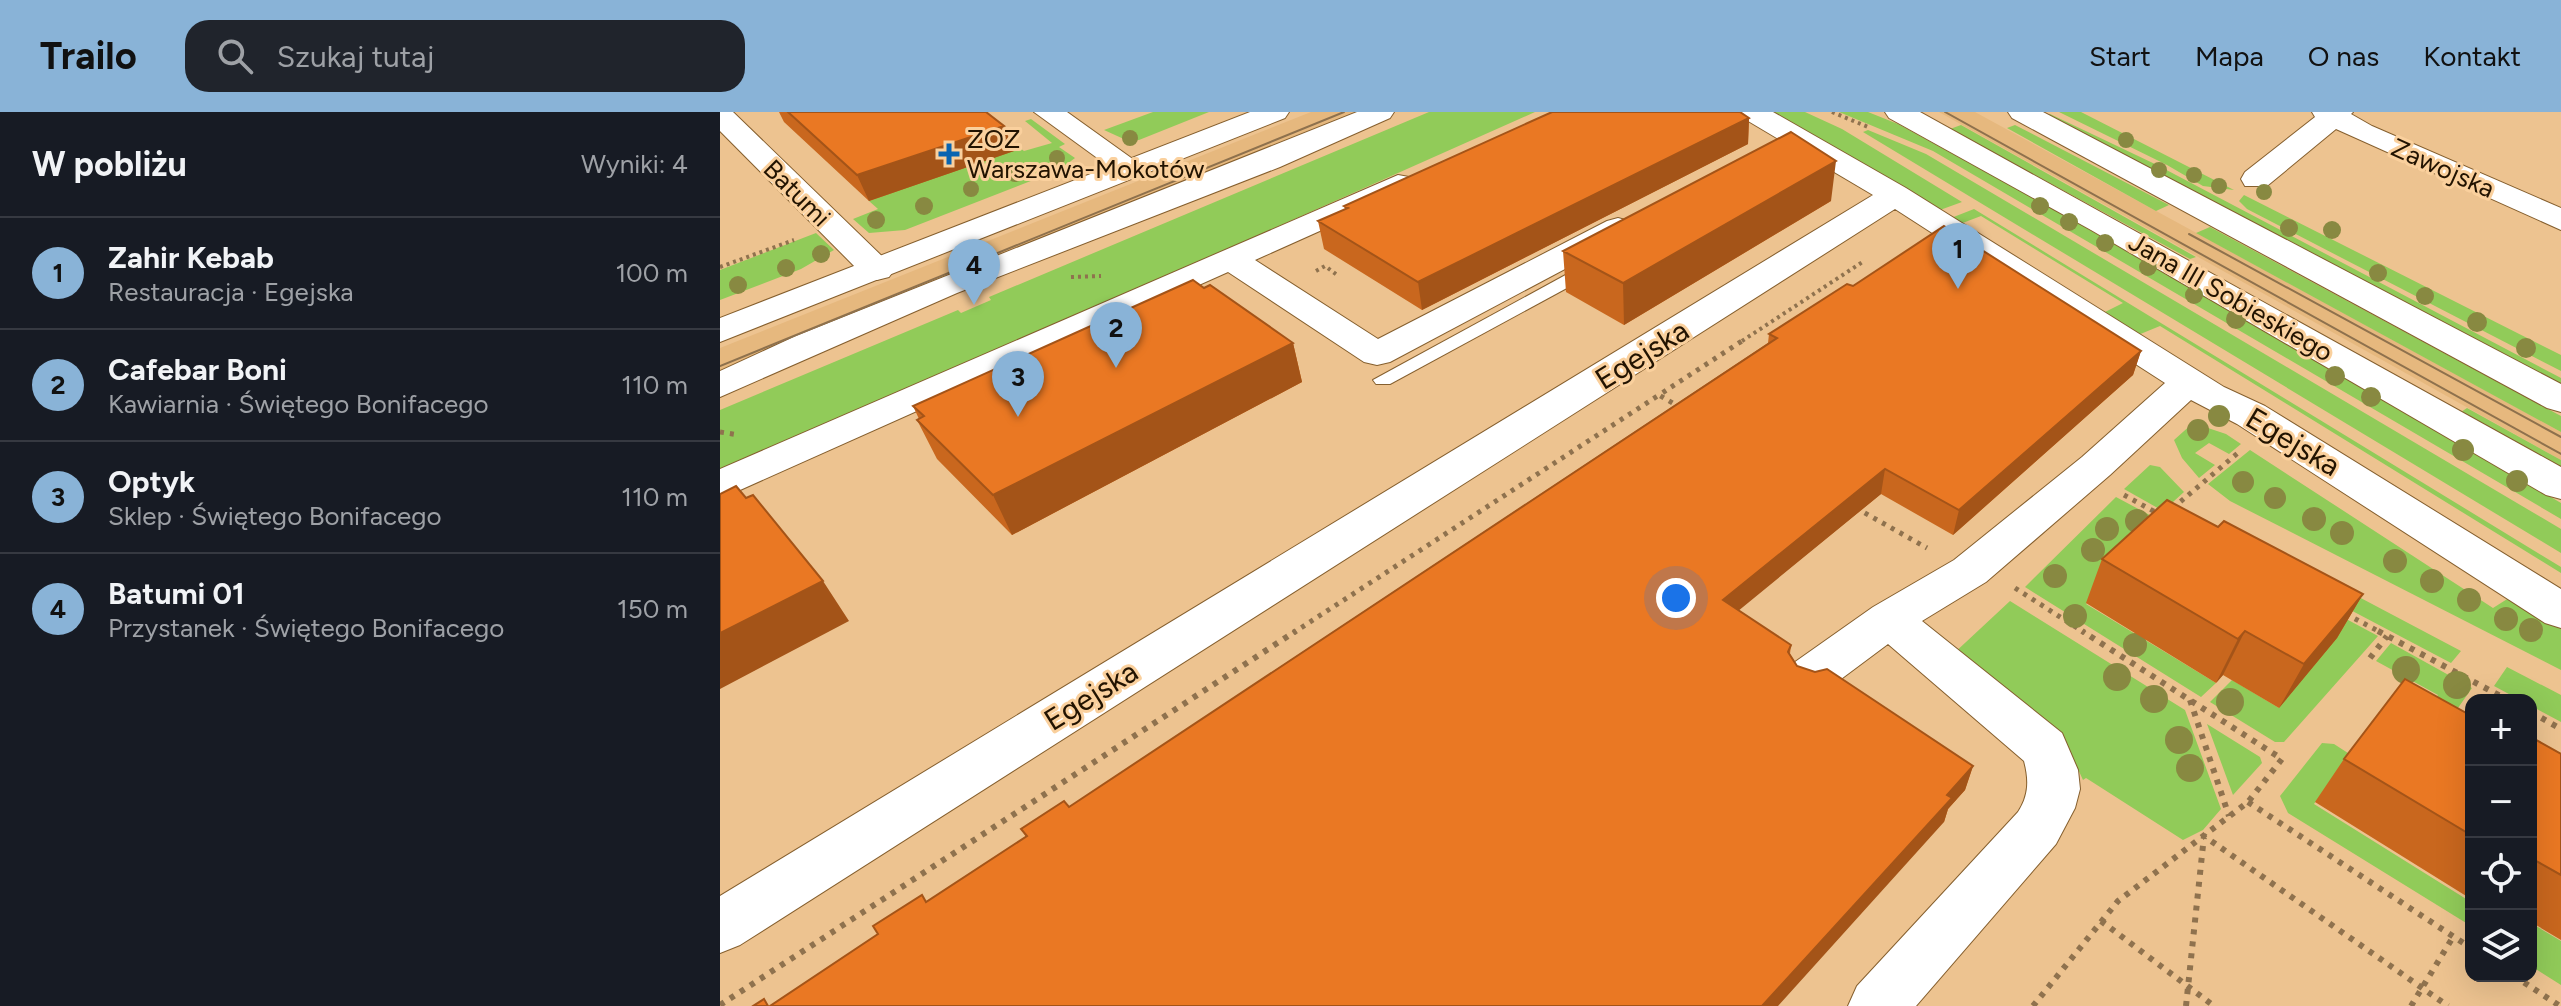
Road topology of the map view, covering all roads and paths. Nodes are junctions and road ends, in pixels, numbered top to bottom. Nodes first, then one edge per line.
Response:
1 (1048, 112) edge
2 (1275, 112) edge
3 (1380, 112) edge
4 (1753, 112) edge
5 (1899, 112) edge
6 (2022, 112) edge
7 (2334, 113) edge
8 (720, 115) edge
9 (1430, 169) edge
10 (1133, 170) junction
11 (2256, 179) dead end
12 (1895, 195) junction
13 (1640, 216) edge
14 (2561, 220) edge
15 (798, 238) dead end
16 (1870, 257) dead end
17 (1231, 259) junction
18 (1605, 260) edge
19 (720, 267) edge
20 (877, 270) junction
21 (720, 331) edge
22 (1383, 380) dead end
23 (2188, 382) junction
24 (720, 385) edge
25 (1659, 395) junction
26 (2561, 400) edge
27 (1685, 410) edge
28 (2245, 447) dead end
29 (720, 485) edge
30 (2561, 485) edge
31 (2120, 493) dead end
32 (1846, 502) edge
33 (1939, 555) dead end
34 (2011, 586) dead end
35 (2332, 607) edge
36 (2561, 611) edge
37 (1889, 619) junction
38 (2387, 636) junction
39 (2370, 658) dead end
40 (1812, 675) edge
41 (2497, 694) edge
42 (2190, 699) junction
43 (2537, 715) edge
44 (2561, 729) edge
45 (2248, 802) junction
46 (2229, 816) junction
47 (2204, 836) junction
48 (2101, 921) junction
49 (720, 927) edge
50 (2453, 937) junction
51 (2465, 944) edge
52 (2523, 982) edge
53 (2188, 987) junction
54 (2421, 988) junction
55 (720, 1005) edge
56 (1878, 1006) edge
57 (2033, 1006) edge
58 (2186, 1006) edge
59 (2214, 1006) edge
60 (2411, 1006) edge
61 (2448, 1006) edge
62 (2560, 1006) edge

1 - 10 street
2 - 10 street
3 - 24 street
4 - 12 street
5 - 30 street, Jana III Sobieskiego
6 - 26 street, Jana III Sobieskiego
7 - 11 street
7 - 14 street, Zawojska
8 - 20 street, Batumi
9 - 17 street
10 - 20 street
12 - 23 street, Egejska
12 - 49 street, Egejska
13 - 17 street
15 - 19 path
16 - 25 path
17 - 29 street
18 - 22 lane
20 - 21 street
23 - 36 street, Egejska
23 - 37 street
25 - 27 path
25 - 55 path
28 - 31 path
32 - 33 path
34 - 42 path
35 - 38 path
37 - 40 street
37 - 56 street
38 - 39 path
38 - 41 path
42 - 45 path
42 - 46 path
43 - 44 path
45 - 46 path
45 - 50 path
46 - 47 path
47 - 48 path
47 - 53 path
47 - 54 path
48 - 53 path
48 - 57 path
50 - 51 path
50 - 54 path
52 - 62 path
53 - 58 path
53 - 59 path
54 - 60 path
54 - 61 path

